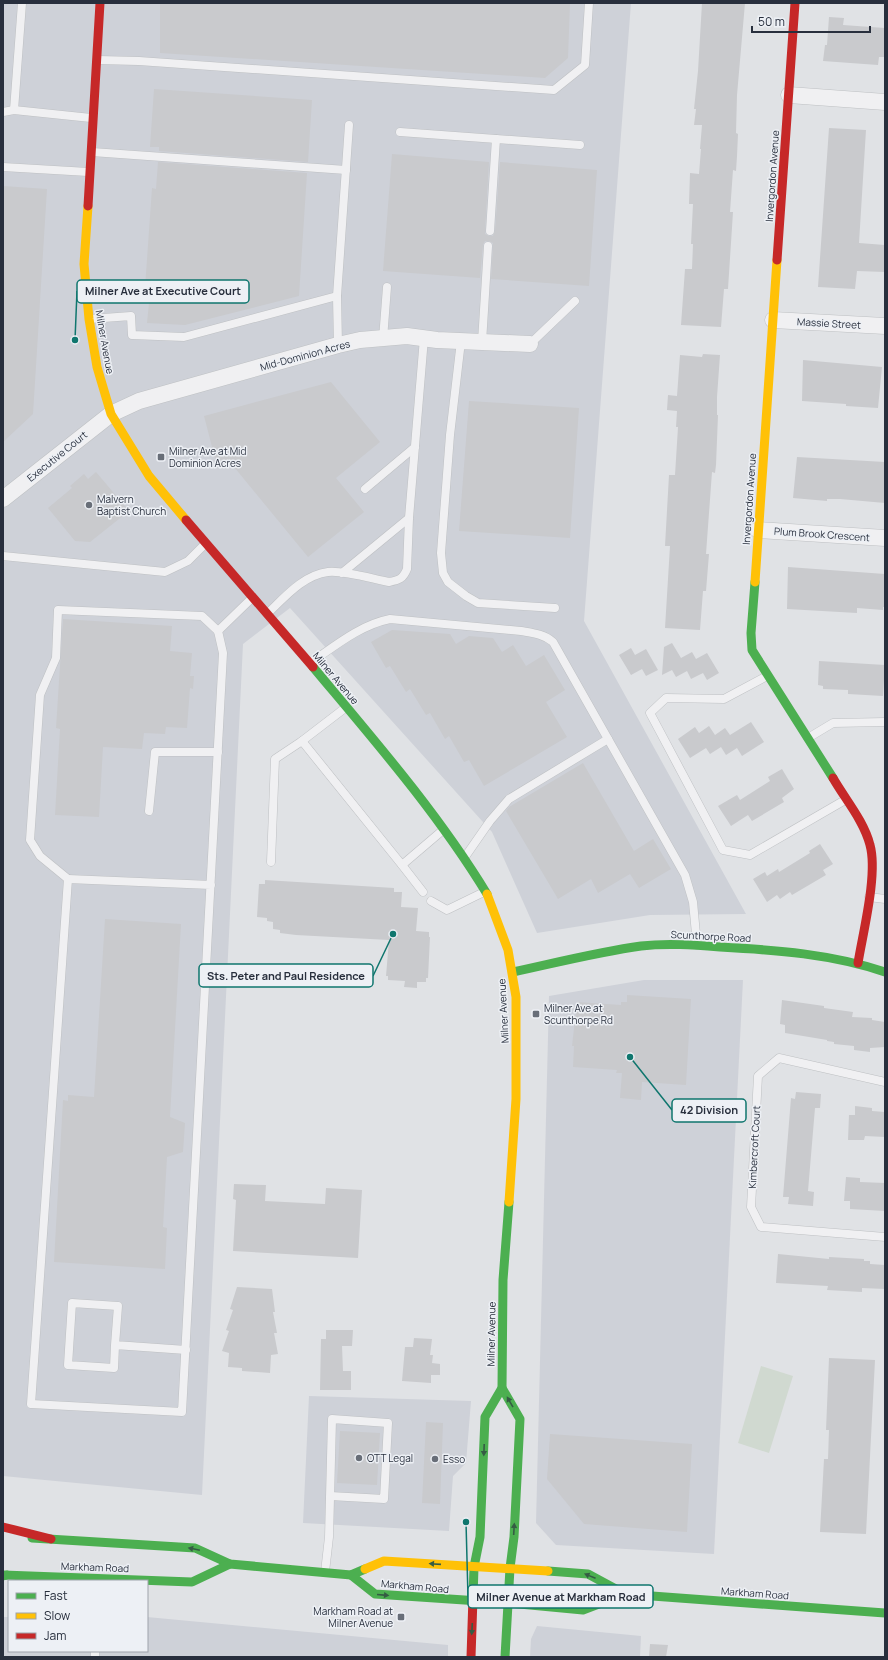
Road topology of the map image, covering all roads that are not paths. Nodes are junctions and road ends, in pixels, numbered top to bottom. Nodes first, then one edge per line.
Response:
1 (22, 3) edge
2 (100, 3) edge
3 (589, 3) edge
4 (795, 3) edge
5 (98, 60) junction
6 (789, 95) junction
7 (885, 102) edge
8 (14, 110) junction
9 (3, 112) edge
10 (94, 118) junction
11 (349, 125) dead end
12 (400, 132) dead end
13 (496, 139) junction
14 (580, 145) dead end
15 (92, 152) junction
16 (3, 167) edge
17 (346, 170) junction
18 (90, 173) junction
19 (490, 231) dead end
20 (488, 246) dead end
21 (387, 286) dead end
22 (337, 296) junction
23 (576, 301) dead end
24 (89, 319) junction
25 (772, 320) junction
26 (885, 326) edge
27 (424, 338) junction
28 (383, 339) junction
29 (461, 341) junction
30 (482, 342) junction
31 (530, 344) joint
32 (338, 345) junction
33 (111, 414) junction
34 (416, 447) junction
35 (365, 489) dead end
36 (3, 499) edge
37 (409, 518) junction
38 (758, 530) junction
39 (885, 538) edge
40 (206, 544) junction
41 (3, 556) edge
42 (342, 573) junction
43 (252, 598) junction
44 (555, 608) dead end
45 (266, 614) junction
46 (218, 631) junction
47 (310, 663) junction
48 (768, 676) junction
49 (346, 707) junction
50 (884, 723) edge
51 (807, 738) junction
52 (608, 739) junction
53 (302, 740) junction
54 (218, 752) junction
55 (846, 800) junction
56 (150, 811) dead end
57 (444, 830) junction
58 (465, 858) junction
59 (271, 862) dead end
60 (402, 865) junction
61 (68, 879) junction
62 (210, 885) junction
63 (485, 891) junction
64 (423, 892) dead end
65 (868, 897) junction
66 (885, 899) edge
67 (432, 901) dead end
68 (697, 945) junction
69 (858, 963) junction
70 (513, 972) junction
71 (885, 972) edge
72 (885, 1082) edge
73 (885, 1236) edge
74 (116, 1344) junction
75 (186, 1350) junction
76 (502, 1388) junction
77 (330, 1496) junction
78 (3, 1527) edge
79 (10, 1538) dead end
80 (51, 1539) junction
81 (230, 1564) junction
82 (474, 1567) junction
83 (510, 1568) junction
84 (325, 1573) junction
85 (4, 1575) edge
86 (351, 1575) junction
87 (624, 1594) junction
88 (474, 1601) junction
89 (509, 1603) junction
90 (885, 1613) edge
91 (471, 1657) edge
92 (505, 1657) edge

1 - 8 lane
2 - 5 main road, Milner Avenue
3 - 5 lane
4 - 6 main road, Invergordon Avenue
5 - 10 main road, Milner Avenue
6 - 7 street
6 - 25 main road, Invergordon Avenue
8 - 9 lane
8 - 10 lane
10 - 15 main road, Milner Avenue
11 - 17 lane
12 - 13 lane
13 - 14 lane
13 - 19 lane
15 - 17 lane
15 - 18 main road, Milner Avenue
16 - 18 lane
17 - 22 lane
18 - 24 main road, Milner Avenue
20 - 30 lane
21 - 28 lane
22 - 24 lane
22 - 32 lane
23 - 31 lane
24 - 33 main road, Milner Avenue
25 - 26 street, Massie Street
25 - 38 main road, Invergordon Avenue
27 - 28 street, Mid-Dominion Acres
27 - 29 street, Mid-Dominion Acres
27 - 34 lane
28 - 32 street, Mid-Dominion Acres
29 - 30 street, Mid-Dominion Acres
29 - 44 lane
30 - 31 street, Mid-Dominion Acres
32 - 33 street, Mid-Dominion Acres
33 - 36 street, Executive Court
33 - 40 main road, Milner Avenue
34 - 35 lane
34 - 37 lane
37 - 42 lane
37 - 42 lane
38 - 39 street, Plum Brook Crescent
38 - 48 main road, Invergordon Avenue
40 - 41 lane
40 - 43 main road, Milner Avenue
42 - 45 lane
43 - 45 main road, Milner Avenue
43 - 46 lane
45 - 47 main road, Milner Avenue
46 - 54 lane
46 - 61 lane
47 - 49 main road, Milner Avenue
47 - 52 lane
48 - 51 main road, Invergordon Avenue
48 - 55 lane
49 - 53 lane
49 - 57 main road, Milner Avenue
50 - 51 lane
51 - 55 main road, Invergordon Avenue
52 - 58 lane
52 - 68 lane
53 - 59 lane
53 - 60 lane
54 - 56 lane
54 - 62 lane
55 - 65 main road, Invergordon Avenue
57 - 58 main road, Milner Avenue
57 - 60 lane
58 - 63 main road, Milner Avenue
60 - 64 lane
61 - 62 lane
61 - 75 lane
62 - 75 lane
63 - 67 lane
63 - 70 main road, Milner Avenue
65 - 66 lane
65 - 69 main road, Invergordon Avenue
68 - 69 main road, Scunthorpe Road
68 - 70 main road, Scunthorpe Road
69 - 71 main road, Scunthorpe Road
70 - 76 main road, Milner Avenue
72 - 73 lane, Kimbercroft Court
74 - 74 lane
74 - 75 lane
76 -> 82 main road, Milner Avenue
83 -> 76 main road
77 - 77 lane
77 - 84 lane
78 - 80 main road
79 - 80 main road, Markham Road
81 -> 80 main road, Markham Road
81 - 84 main road, Markham Road
81 - 85 main road, Markham Road
82 - 83 main road, Markham Road
82 -> 86 main road, Markham Road
82 - 88 main road, Milner Avenue
87 -> 83 main road, Markham Road
83 - 89 main road
84 - 86 main road, Markham Road
86 -> 88 main road, Markham Road
87 - 89 main road, Markham Road
87 - 90 main road, Markham Road
88 - 89 main road, Markham Road
88 -> 91 main road, Milner Avenue
89 - 92 main road

